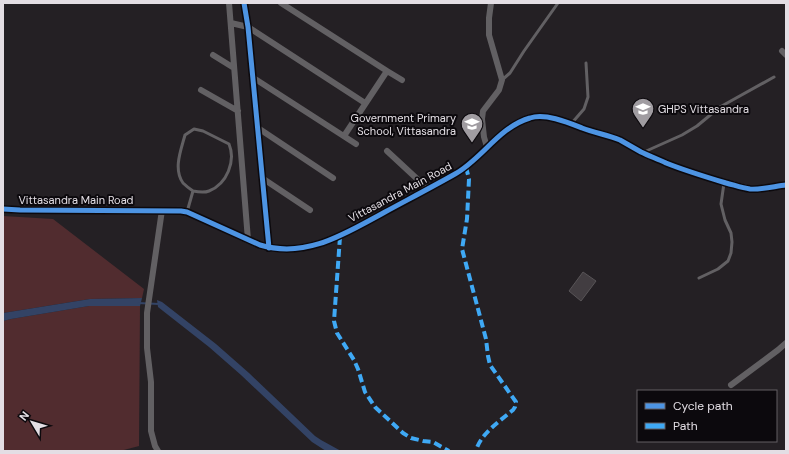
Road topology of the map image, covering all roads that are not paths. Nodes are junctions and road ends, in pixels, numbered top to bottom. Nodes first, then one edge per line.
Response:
1 (229, 3) edge
2 (244, 3) edge
3 (282, 3) edge
4 (491, 3) edge
5 (558, 3) edge
6 (230, 23) junction
7 (248, 27) junction
8 (212, 55) dead end
9 (586, 63) dead end
10 (234, 68) junction
11 (387, 71) junction
12 (252, 77) junction
13 (774, 77) dead end
14 (402, 80) dead end
15 (502, 80) junction
16 (201, 90) dead end
17 (365, 103) junction
18 (238, 111) junction
19 (571, 124) junction
20 (258, 128) junction
21 (344, 136) junction
22 (356, 144) dead end
23 (487, 147) junction
24 (387, 151) dead end
25 (643, 152) junction
26 (262, 178) junction
27 (334, 178) dead end
28 (724, 182) junction
29 (786, 185) edge
30 (428, 189) junction
31 (193, 191) junction
32 (3, 209) edge
33 (162, 210) junction
34 (310, 210) dead end
35 (187, 212) junction
36 (248, 240) junction
37 (269, 248) junction
38 (699, 278) dead end
39 (786, 343) edge
40 (731, 385) dead end
41 (158, 451) edge

1 - 6 street
2 - 7 street
3 - 11 street
4 - 15 street
5 - 15 lane
6 - 7 street
6 - 10 street
7 - 12 street
7 - 17 street
8 - 10 street
9 - 19 lane
10 - 18 street
11 - 14 street
11 - 17 street
12 - 20 street
12 - 21 street
13 - 25 lane
15 - 23 street
16 - 18 street
17 - 21 street
18 - 36 street
19 - 23 street, Vittasandra Main Road
19 - 25 street, Vittasandra Main Road
20 - 26 street
20 - 27 street
21 - 22 street
23 - 30 street, Vittasandra Main Road
24 - 30 street
25 - 28 street, Vittasandra Main Road
26 - 34 street
26 - 37 street
28 - 29 street, Vittasandra Main Road
28 - 38 lane
30 - 37 street, Vittasandra Main Road
31 - 31 lane
31 - 35 lane
32 - 33 street, Vittasandra Main Road
33 - 35 street, Vittasandra Main Road
33 - 41 street
35 - 36 street, Vittasandra Main Road
36 - 37 street, Vittasandra Main Road
39 - 40 street

